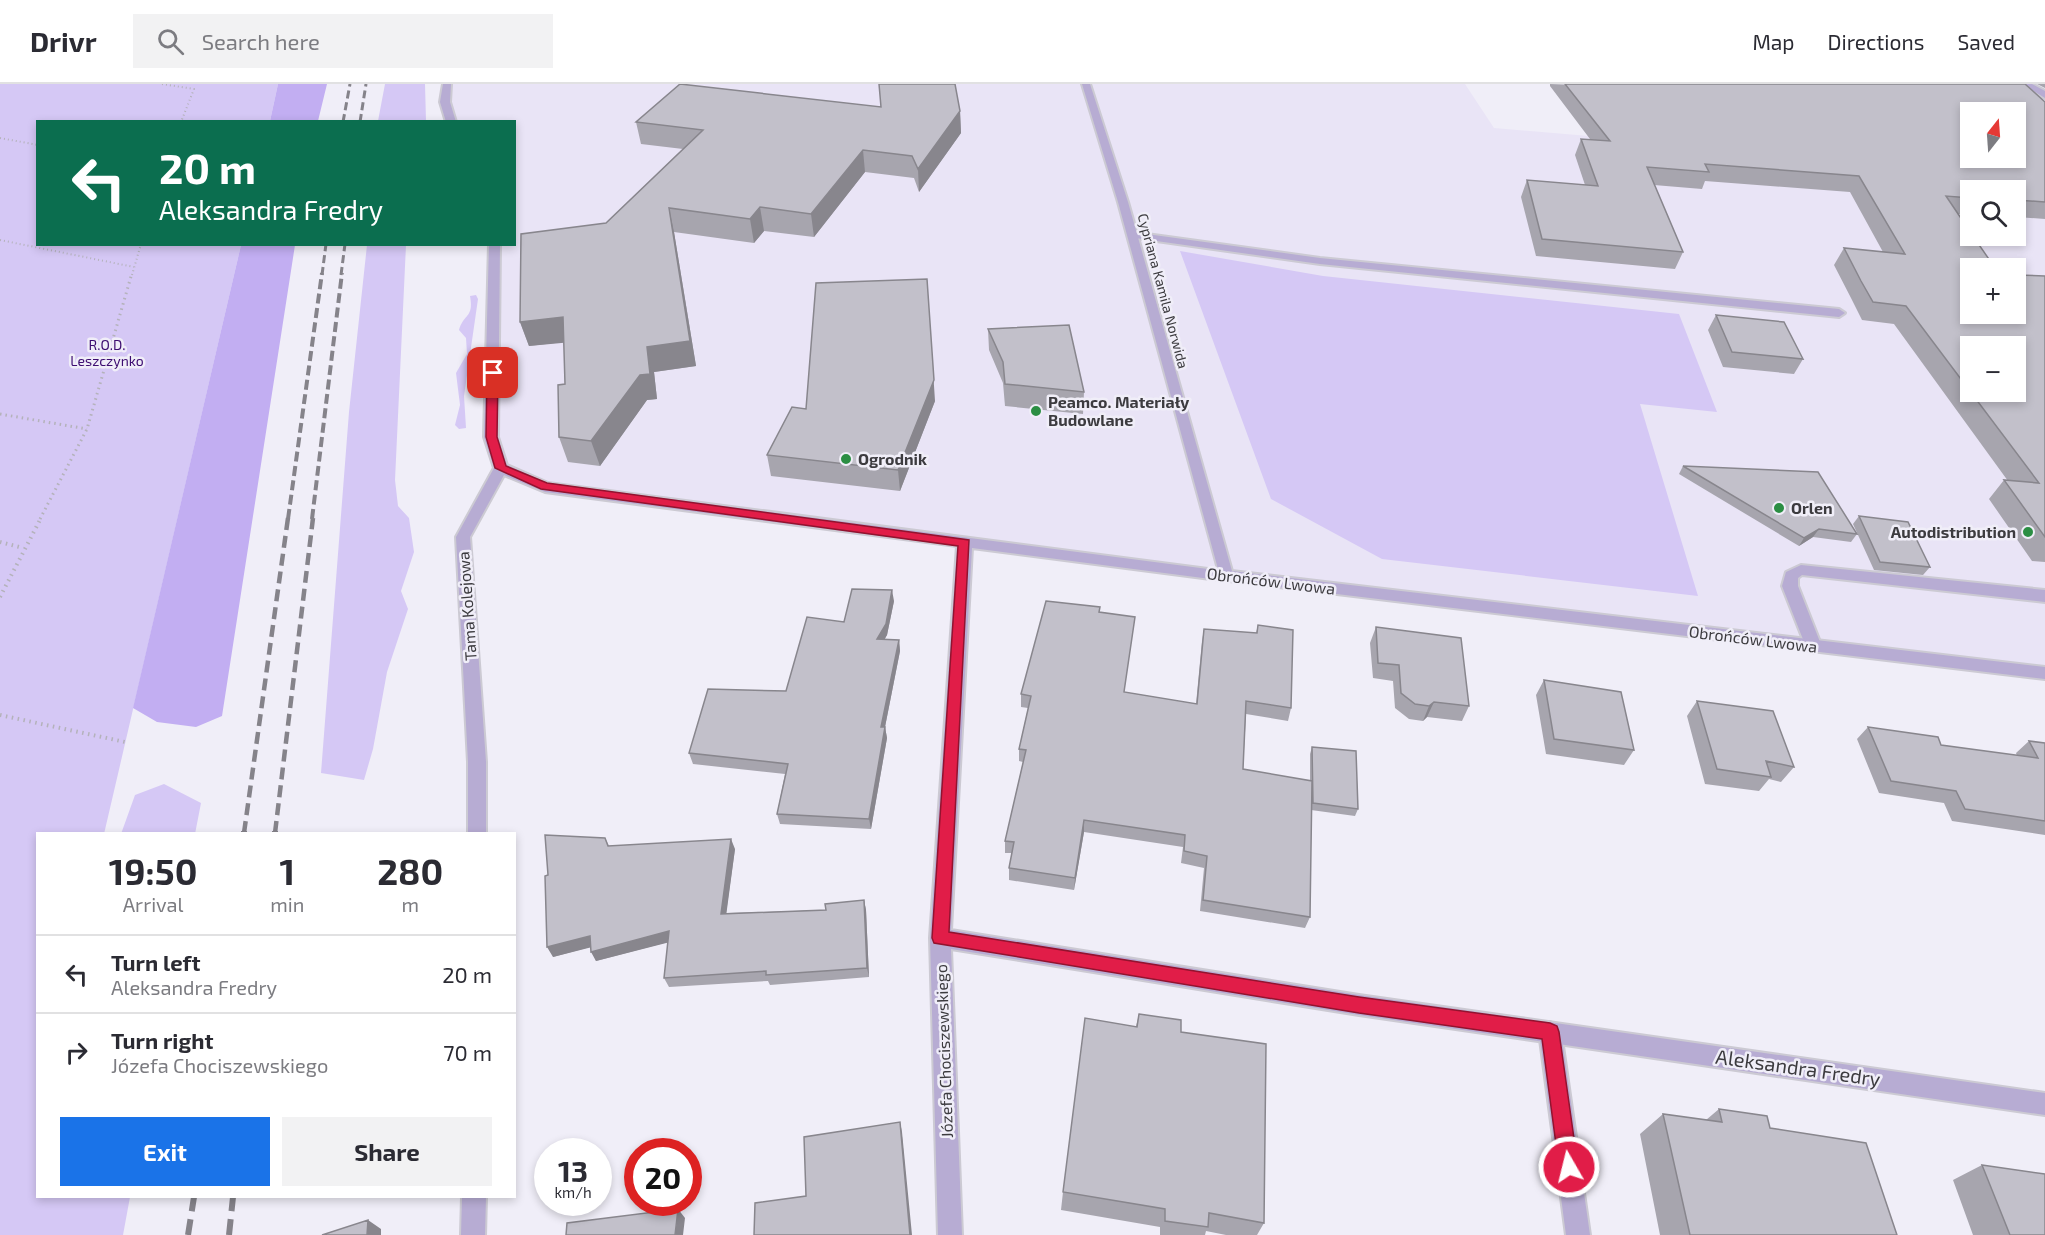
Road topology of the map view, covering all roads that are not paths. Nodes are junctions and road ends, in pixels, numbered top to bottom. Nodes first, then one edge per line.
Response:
1 (447, 84) edge
2 (1086, 84) edge
3 (2025, 84) edge
4 (2045, 95) edge
5 (450, 120) edge
6 (1132, 235) junction
7 (495, 246) edge
8 (1839, 313) dead end
9 (501, 468) junction
10 (965, 543) junction
11 (1226, 576) junction
12 (2045, 596) edge
13 (1814, 646) junction
14 (2045, 673) edge
15 (477, 832) edge
16 (940, 938) junction
17 (1550, 1032) junction
18 (2045, 1104) edge
19 (474, 1198) edge
20 (473, 1235) edge
21 (950, 1235) edge
22 (1578, 1235) edge

1 - 5 street
2 - 6 street, Cypriana Kamila Norwida
3 - 4 street
6 - 8 street
6 - 11 street, Cypriana Kamila Norwida
7 - 9 street
9 - 10 street, Obrońców Lwowa
9 - 15 street, Tama Kolejowa
10 - 11 street, Obrońców Lwowa
10 - 16 street, Józefa Chociszewskiego
11 - 13 street, Obrońców Lwowa
12 - 13 street
13 - 14 street, Obrońców Lwowa
16 - 17 street, Aleksandra Fredry
16 - 21 street, Józefa Chociszewskiego
17 - 18 street, Aleksandra Fredry
17 - 22 street
19 - 20 street

